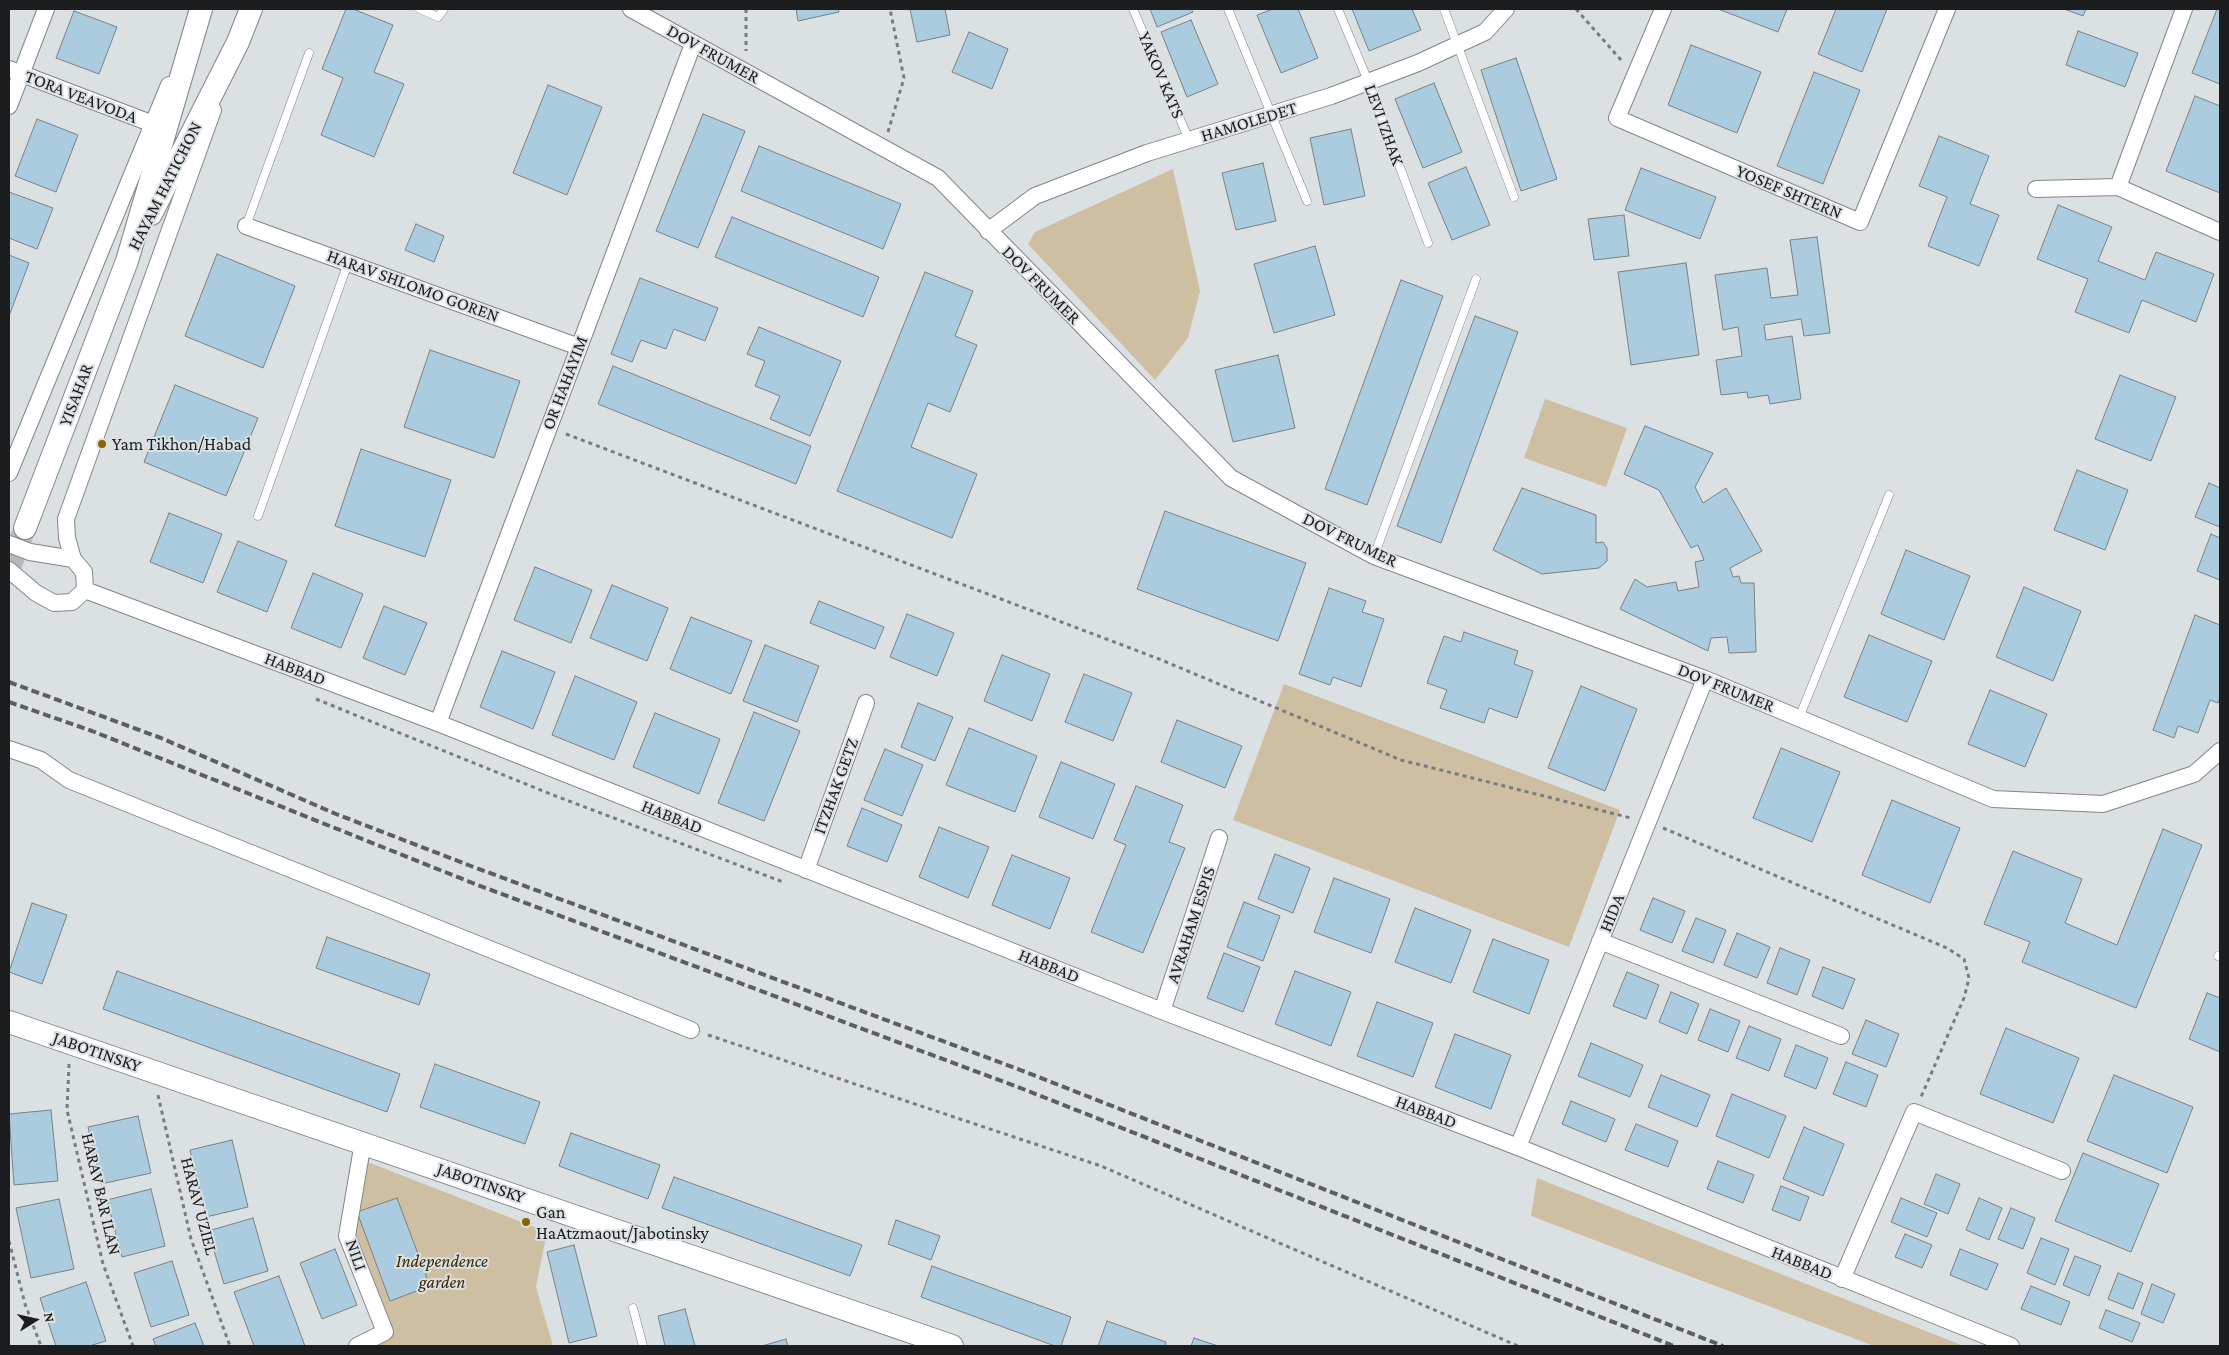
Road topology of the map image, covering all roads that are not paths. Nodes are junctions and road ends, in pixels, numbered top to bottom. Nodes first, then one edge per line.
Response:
1 (46, 9) edge
2 (251, 9) edge
3 (420, 9) edge
4 (444, 9) edge
5 (631, 9) edge
6 (1132, 9) edge
7 (1228, 9) edge
8 (1338, 9) edge
9 (1444, 9) edge
10 (1506, 9) edge
11 (1663, 9) edge
12 (1947, 9) edge
13 (2184, 9) edge
14 (198, 16) edge
15 (238, 42) junction
16 (693, 44) junction
17 (1459, 44) junction
18 (308, 54) dead end
19 (15, 71) edge
20 (1368, 81) junction
21 (9, 106) edge
22 (1272, 115) junction
23 (153, 124) junction
24 (1189, 140) junction
25 (2118, 187) junction
26 (2036, 189) dead end
27 (1514, 197) dead end
28 (1308, 200) dead end
29 (246, 226) joint
30 (988, 231) junction
31 (2220, 232) edge
32 (1428, 242) dead end
33 (127, 261) junction
34 (348, 263) junction
35 (1476, 279) dead end
36 (579, 347) junction
37 (9, 473) edge
38 (1889, 495) dead end
39 (258, 516) dead end
40 (24, 528) tunnel mouth
41 (9, 544) edge
42 (1374, 556) junction
43 (73, 559) junction
44 (9, 570) edge
45 (85, 590) junction
46 (1705, 679) junction
47 (866, 703) dead end
48 (1799, 718) junction
49 (438, 723) junction
50 (9, 749) edge
51 (2220, 751) edge
52 (1219, 838) dead end
53 (806, 870) junction
54 (1600, 941) junction
55 (1162, 1011) junction
56 (9, 1022) edge
57 (691, 1030) road end
58 (1842, 1036) dead end
59 (364, 1142) junction
60 (1518, 1148) junction
61 (2062, 1171) dead end
62 (1842, 1279) junction
63 (633, 1308) dead end
64 (357, 1346) edge
65 (643, 1346) edge
66 (952, 1346) edge
67 (2011, 1346) edge

1 - 19 street
2 - 15 street, HAYAM HATICHON
3 - 4 lane
5 - 16 street, DOV FRUMER
6 - 24 lane, YAKOV KATS
7 - 22 lane
8 - 20 lane, LEVI IZHAK
9 - 17 lane
10 - 17 street, HAMOLEDET
11 - 12 street, YOSEF SHTERN
13 - 25 street
14 - 23 street
14 - 33 street, HAYAM HATICHON
15 - 33 street, HAYAM HATICHON
15 - 43 street
16 - 30 street, DOV FRUMER
16 - 36 street, OR HAHAYIM
17 - 20 street, HAMOLEDET
17 - 27 lane
18 - 29 lane
19 - 21 street
19 - 23 street, TORA VEAVODA
20 - 22 street, HAMOLEDET
20 - 32 lane, LEVI IZHAK
22 - 24 street, HAMOLEDET
22 - 28 lane
23 - 37 street
24 - 30 street, HAMOLEDET
25 - 26 street
25 - 31 street
29 - 34 street, HARAV SHLOMO GOREN
30 - 42 street, DOV FRUMER
33 - 40 street, YISAHAR
34 - 36 street, HARAV SHLOMO GOREN
34 - 39 lane
35 - 42 lane
36 - 49 street, OR HAHAYIM
38 - 48 lane
41 - 43 street
42 - 46 street, DOV FRUMER
43 - 45 street
44 - 45 street
45 - 49 street, HABBAD
46 - 48 street, DOV FRUMER
46 - 54 street, HIDA
47 - 53 street, ITZHAK GETZ
48 - 51 street, DOV FRUMER
49 - 53 street, HABBAD
50 - 57 street
52 - 55 street, AVRAHAM ESPIS
53 - 55 street, HABBAD
54 - 58 street
54 - 60 street, HIDA
55 - 60 street, HABBAD
56 - 59 street, JABOTINSKY
59 - 64 street, NILI
59 - 66 street, JABOTINSKY
60 - 62 street, HABBAD
61 - 62 street
62 - 67 street, HABBAD
63 - 65 lane

